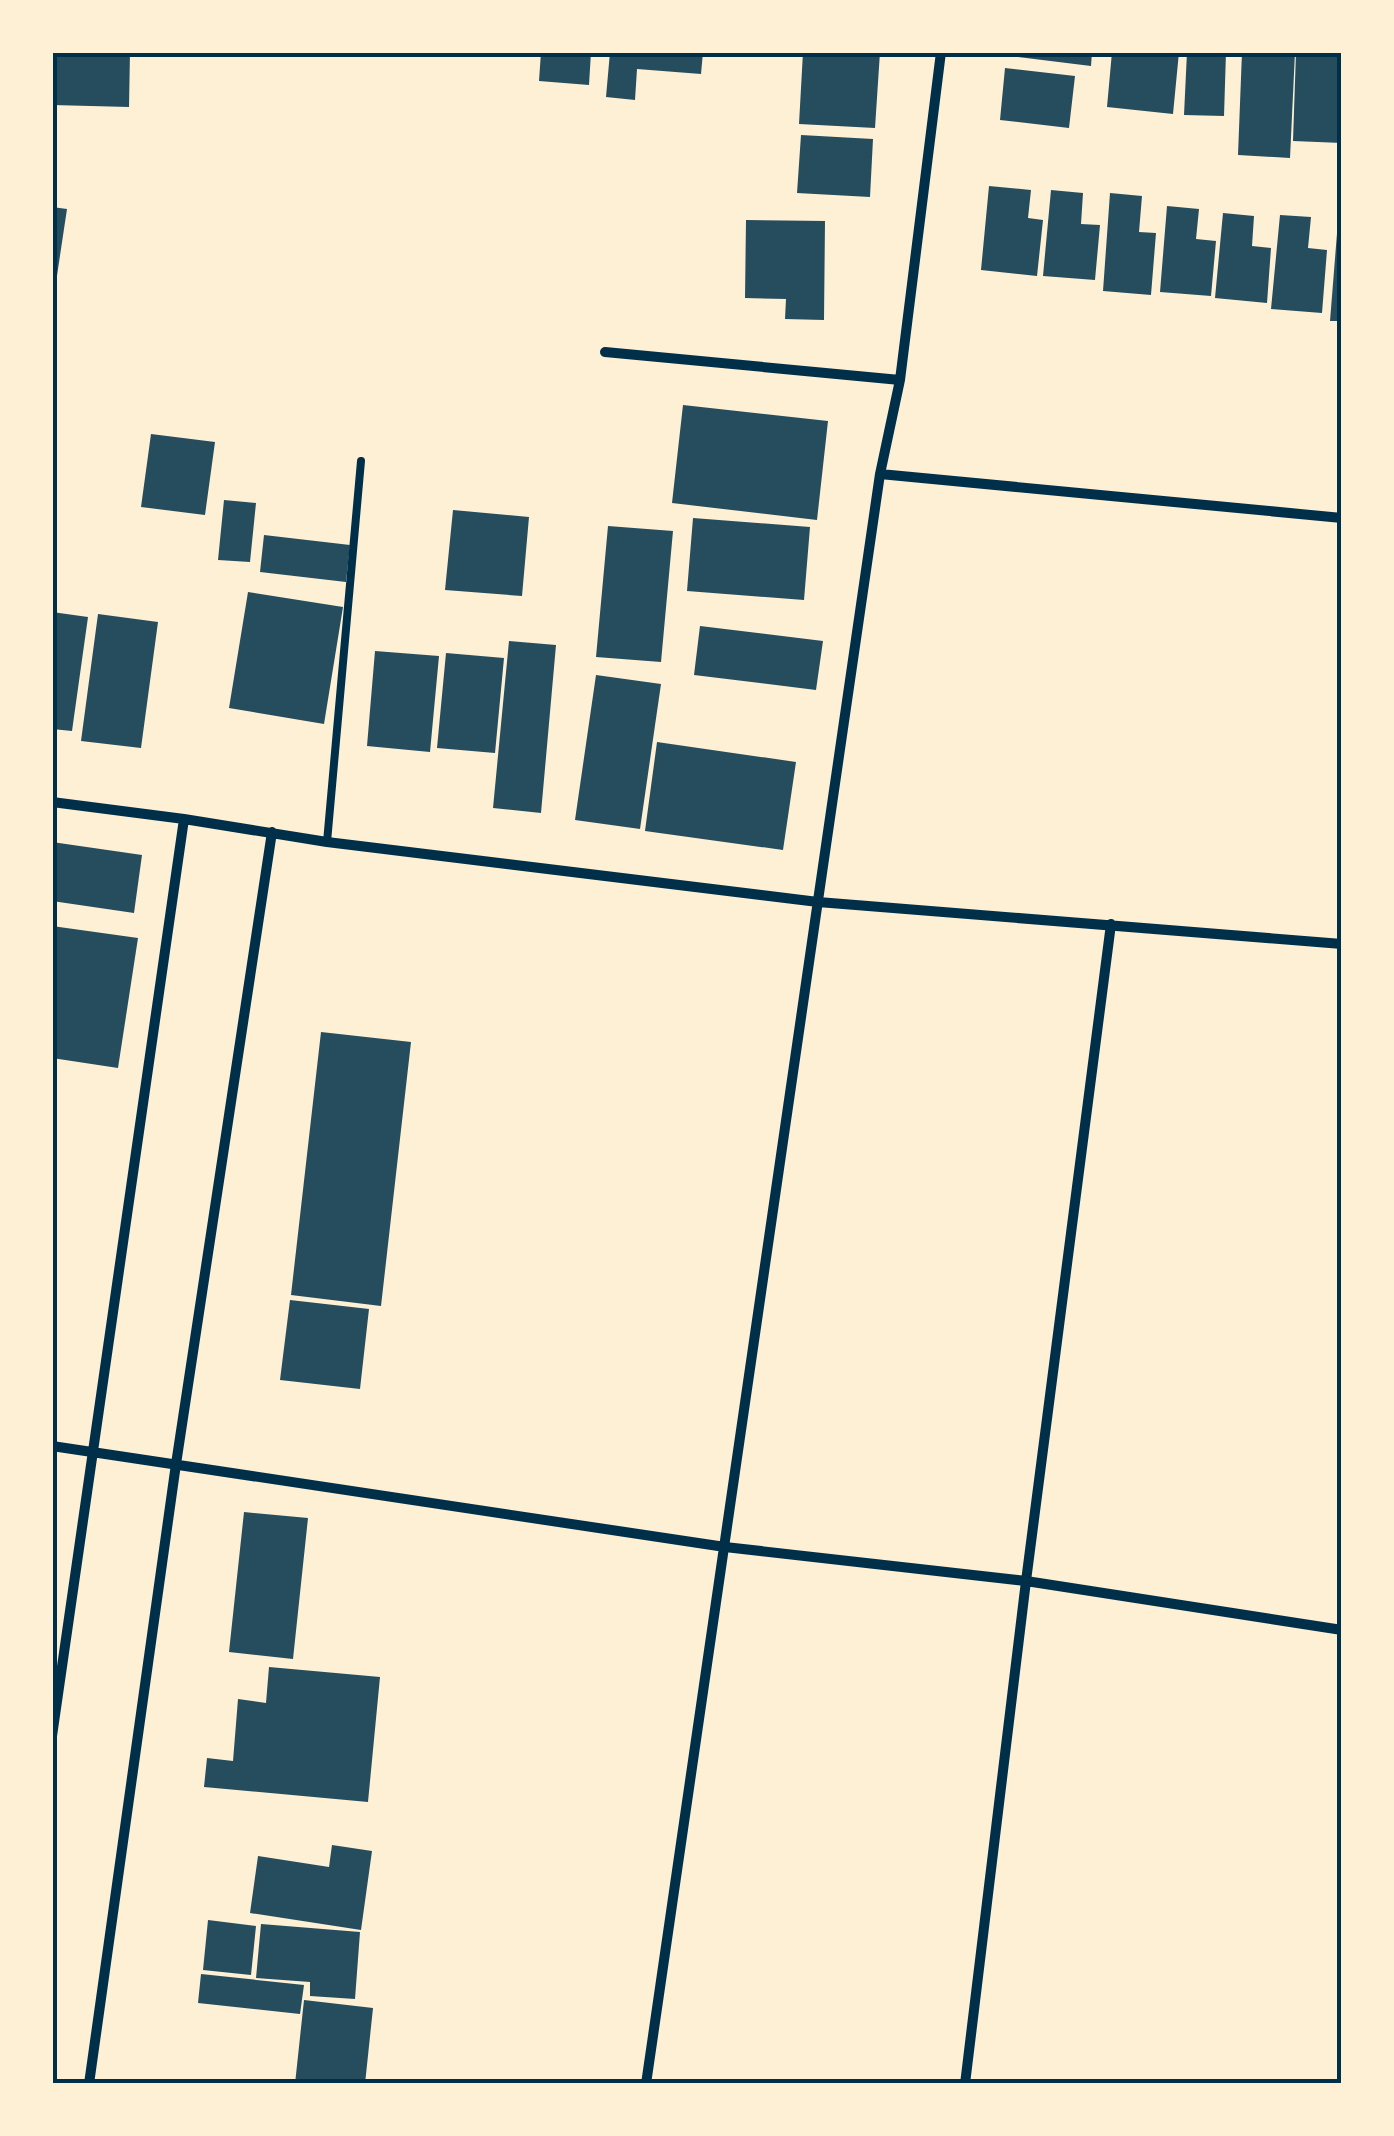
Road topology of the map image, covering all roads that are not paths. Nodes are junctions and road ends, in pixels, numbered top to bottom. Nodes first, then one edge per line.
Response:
1 (941, 52) edge
2 (605, 352) dead end
3 (900, 380) junction
4 (361, 461) dead end
5 (880, 474) junction
6 (1342, 518) edge
7 (52, 802) edge
8 (184, 819) junction
9 (272, 832) junction
10 (327, 842) junction
11 (818, 902) junction
12 (1111, 924) junction
13 (1342, 944) edge
14 (52, 1446) edge
15 (94, 1452) junction
16 (176, 1464) junction
17 (725, 1547) junction
18 (1026, 1581) junction
19 (1342, 1630) edge
20 (52, 1736) edge
21 (90, 2084) edge
22 (646, 2084) edge
23 (965, 2084) edge

1 - 3 street
2 - 3 street
3 - 5 street
4 - 10 lane
5 - 6 street
5 - 11 street
7 - 8 street
8 - 9 street
8 - 15 street
9 - 10 street
9 - 16 street
10 - 11 street
11 - 12 street
11 - 17 street
12 - 13 street
12 - 18 street
14 - 15 street
15 - 16 street
15 - 20 street
16 - 17 street
16 - 21 street
17 - 18 street
17 - 22 street
18 - 19 street
18 - 23 street

